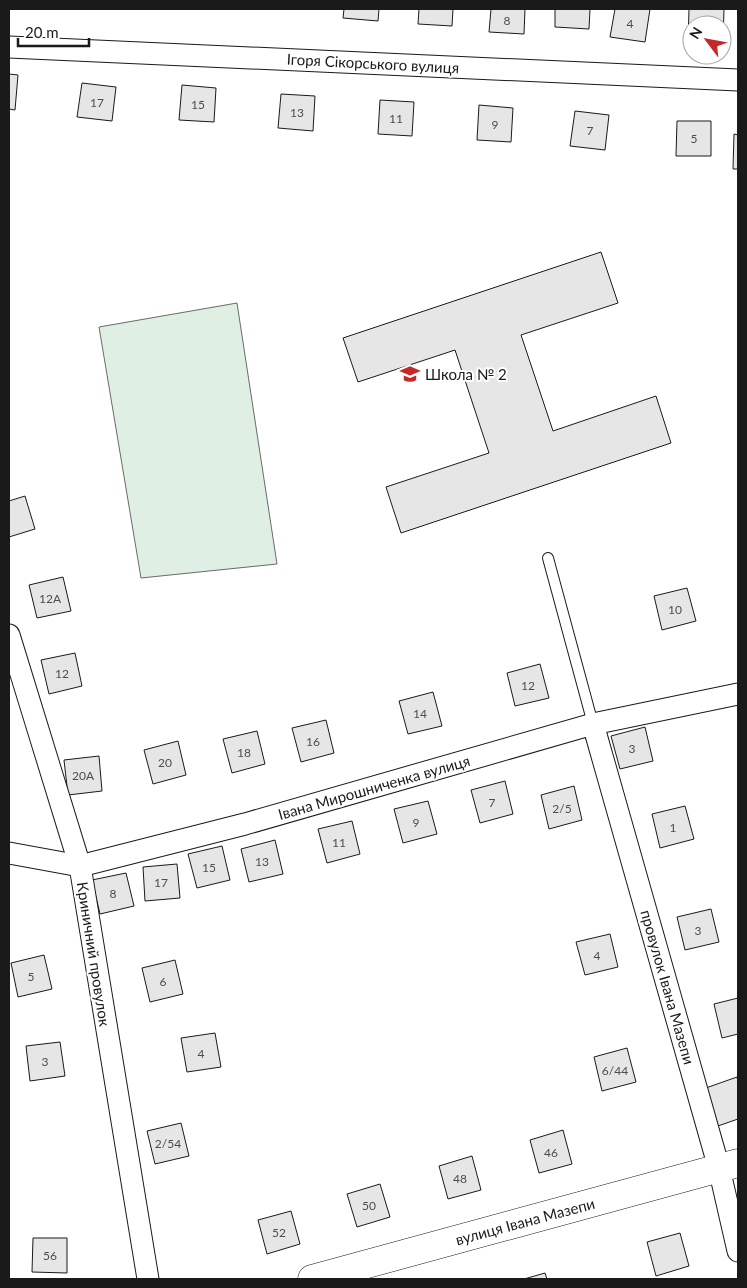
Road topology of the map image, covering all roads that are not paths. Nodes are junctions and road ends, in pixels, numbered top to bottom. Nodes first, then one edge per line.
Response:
1 (9, 47) edge
2 (738, 80) edge
3 (548, 558) dead end
4 (9, 635) edge
5 (738, 694) edge
6 (593, 724) junction
7 (9, 853) edge
8 (80, 866) junction
9 (729, 1165) edge
10 (738, 1251) edge
11 (148, 1279) edge
12 (312, 1279) edge

1 - 2 street, Ігоря Сікорського вулиця
3 - 6 lane
4 - 8 street, Криничний провулок
5 - 6 street, Івана Мирошниченка вулиця
6 - 8 street, Івана Мирошниченка вулиця
6 - 9 street, провулок Івана Мазепи
7 - 8 street, Івана Мирошниченка вулиця
8 - 11 street, Криничний провулок
9 - 10 street, провулок Івана Мазепи
9 - 12 street, вулиця Івана Мазепи

